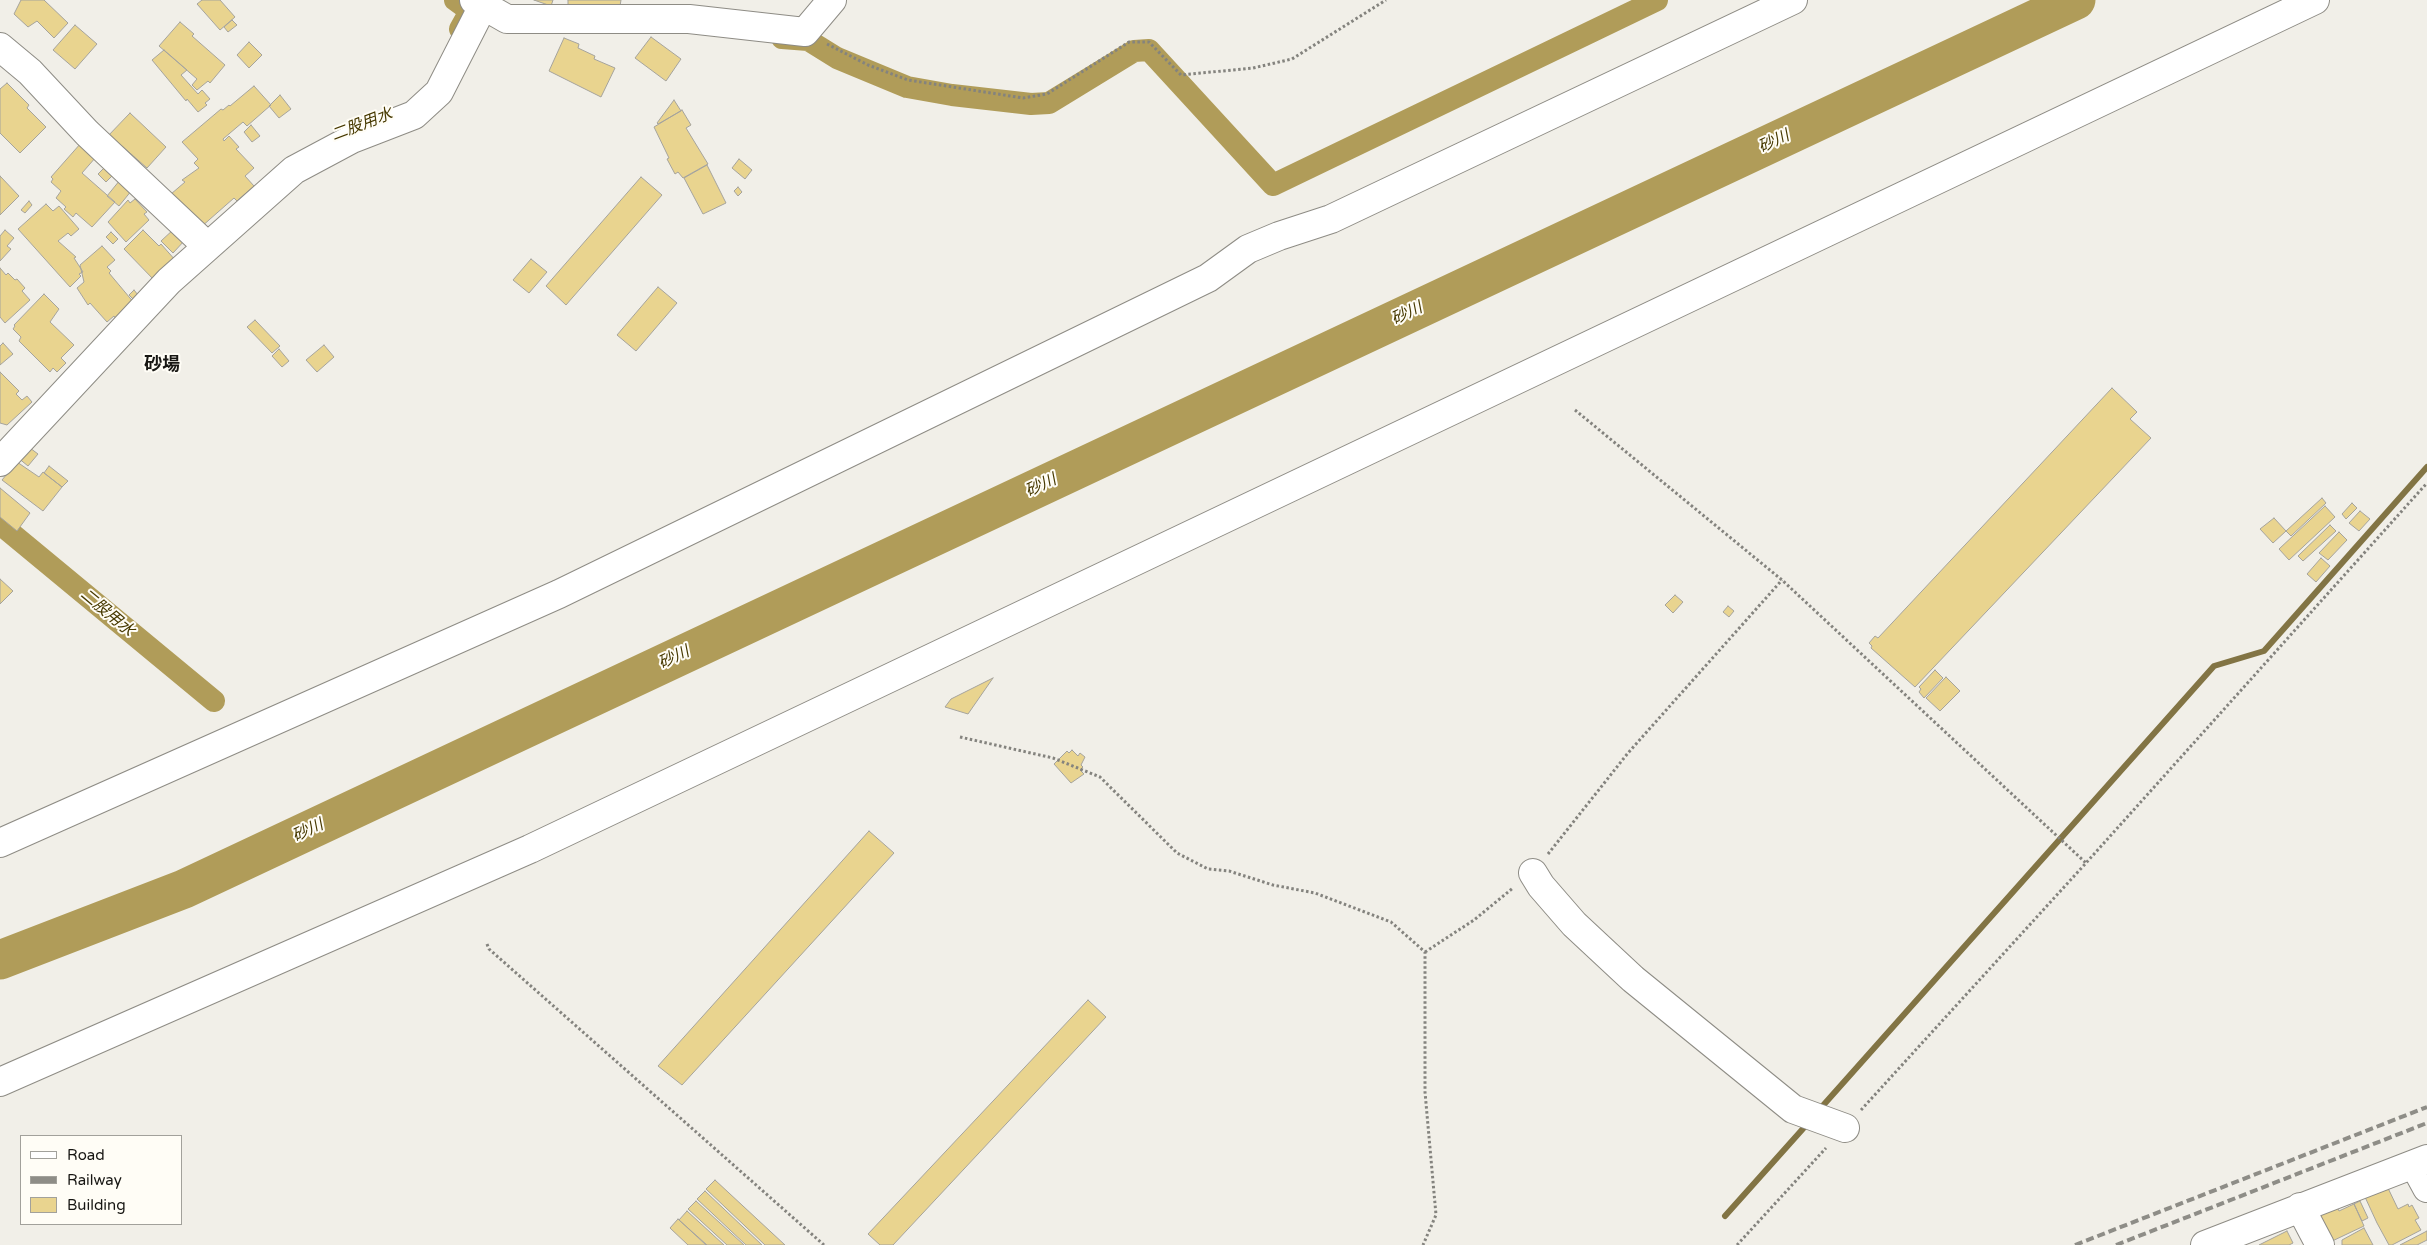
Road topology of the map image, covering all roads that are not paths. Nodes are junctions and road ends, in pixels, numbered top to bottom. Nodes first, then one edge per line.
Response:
1 (832, 0) edge
2 (1793, 0) edge
3 (2315, 0) edge
4 (481, 2) edge
5 (0, 48) edge
6 (207, 246) junction
7 (0, 462) edge
8 (0, 843) edge
9 (1533, 872) road end
10 (0, 1082) edge
11 (1845, 1128) road end
12 (2421, 1162) edge
13 (2427, 1188) edge
14 (2300, 1207) junction
15 (2205, 1245) edge
16 (2320, 1245) edge

1 - 4 street
2 - 8 street
3 - 10 street
4 - 6 street
5 - 6 street
6 - 7 street
9 - 11 street
12 - 13 street
12 - 14 street
14 - 15 street
14 - 16 street

